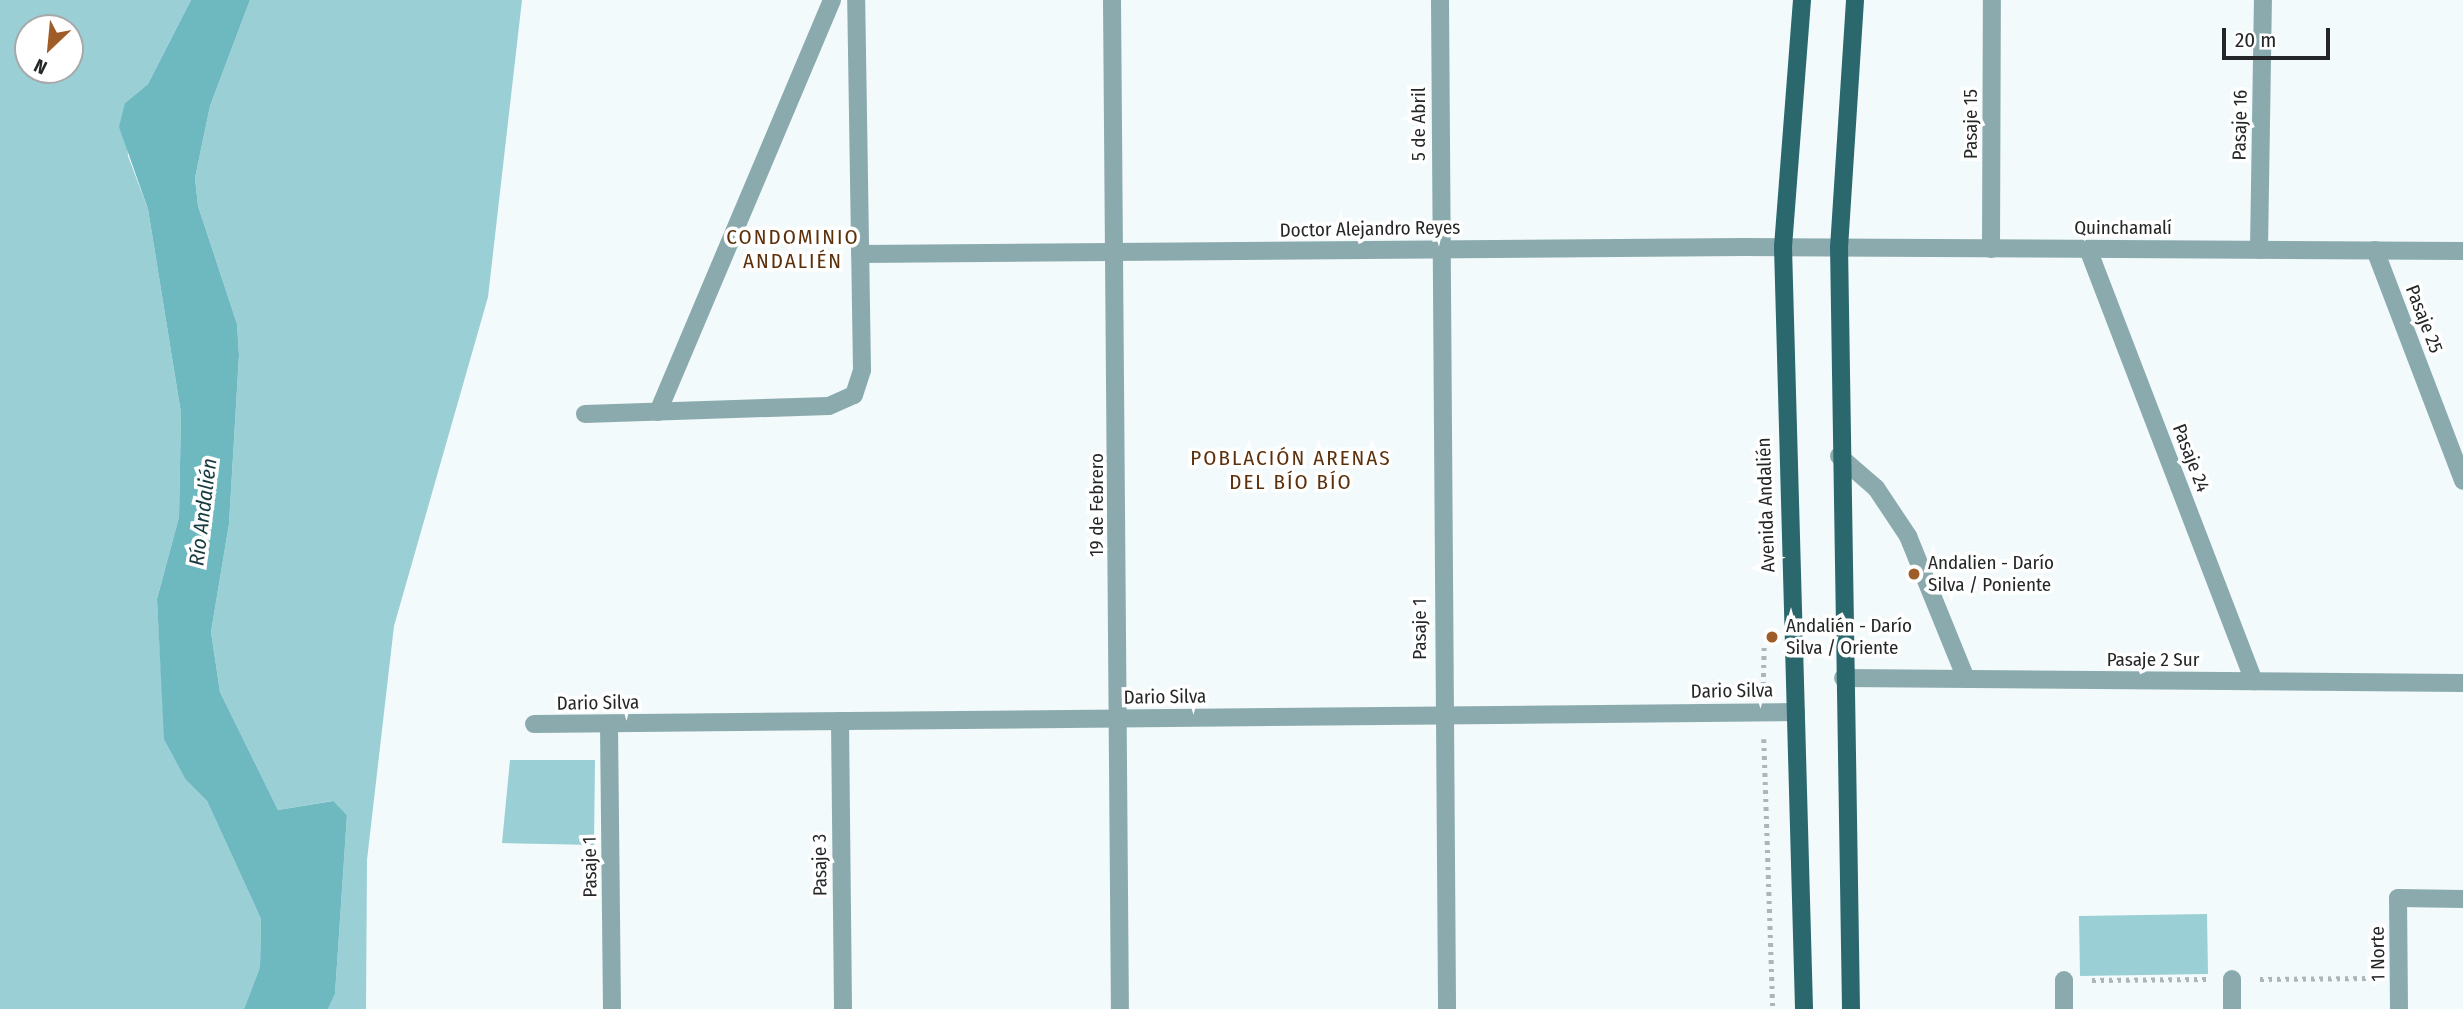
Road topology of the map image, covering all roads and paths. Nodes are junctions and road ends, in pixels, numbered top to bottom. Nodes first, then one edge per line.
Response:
1 (831, 0) edge
2 (856, 0) edge
3 (1112, 0) edge
4 (1440, 0) edge
5 (1802, 0) edge
6 (1855, 0) edge
7 (1992, 0) edge
8 (2263, 0) edge
9 (1783, 247) junction
10 (1839, 248) junction
11 (1439, 249) junction
12 (1991, 249) junction
13 (2088, 249) junction
14 (2259, 250) junction
15 (2375, 250) junction
16 (2463, 251) edge
17 (1116, 252) junction
18 (860, 254) junction
19 (658, 412) junction
20 (586, 414) dead end
21 (1839, 456) junction
22 (2463, 481) edge
23 (1843, 678) junction
24 (1966, 679) junction
25 (2254, 681) junction
26 (2463, 683) edge
27 (1796, 712) junction
28 (1442, 715) junction
29 (1119, 718) junction
30 (840, 721) junction
31 (609, 723) junction
32 (534, 724) dead end
33 (2463, 899) edge
34 (2232, 979) dead end
35 (2064, 981) dead end
36 (612, 1009) edge
37 (843, 1009) edge
38 (1120, 1009) edge
39 (1447, 1009) edge
40 (1804, 1009) edge
41 (1851, 1009) edge
42 (2064, 1009) edge
43 (2232, 1009) edge
44 (2399, 1009) edge

1 - 19 street
2 - 18 street
3 - 17 street, 19 de Febrero
4 - 11 street, 5 de Abril
5 - 9 main road, Avenida Andalién
6 - 10 main road
7 - 12 street, Pasaje 15
8 - 14 street, Pasaje 16
9 - 10 street, Quinchamalí
9 - 11 street, Doctor Alejandro Reyes
9 - 27 main road, Avenida Andalién
10 - 12 street, Quinchamalí
10 - 21 main road
11 - 17 street, Doctor Alejandro Reyes
11 - 28 street, Pasaje 1
12 - 13 street, Quinchamalí
13 - 14 street, Quinchamalí
13 - 25 street, Pasaje 24
14 - 15 street, Quinchamalí
15 - 16 street, Quinchamalí
15 - 22 street, Pasaje 25
17 - 18 street, Doctor Alejandro Reyes
17 - 29 street, 19 de Febrero
18 - 19 street
19 - 20 street
21 - 23 main road
21 - 24 street
23 - 24 street, Pasaje 2 Sur
23 - 41 main road
24 - 25 street, Pasaje 2 Sur
25 - 26 street, Pasaje 2 Sur
27 - 28 street, Dario Silva
27 - 40 main road, Avenida Andalién
28 - 29 street, Dario Silva
28 - 39 street, Pasaje 1
29 - 30 street, Dario Silva
29 - 38 street, 19 de Febrero
30 - 31 street, Dario Silva
30 - 37 street, Pasaje 3
31 - 32 street, Dario Silva
31 - 36 street, Pasaje 1
33 - 44 street, 1 Norte
34 - 43 street
35 - 42 street

